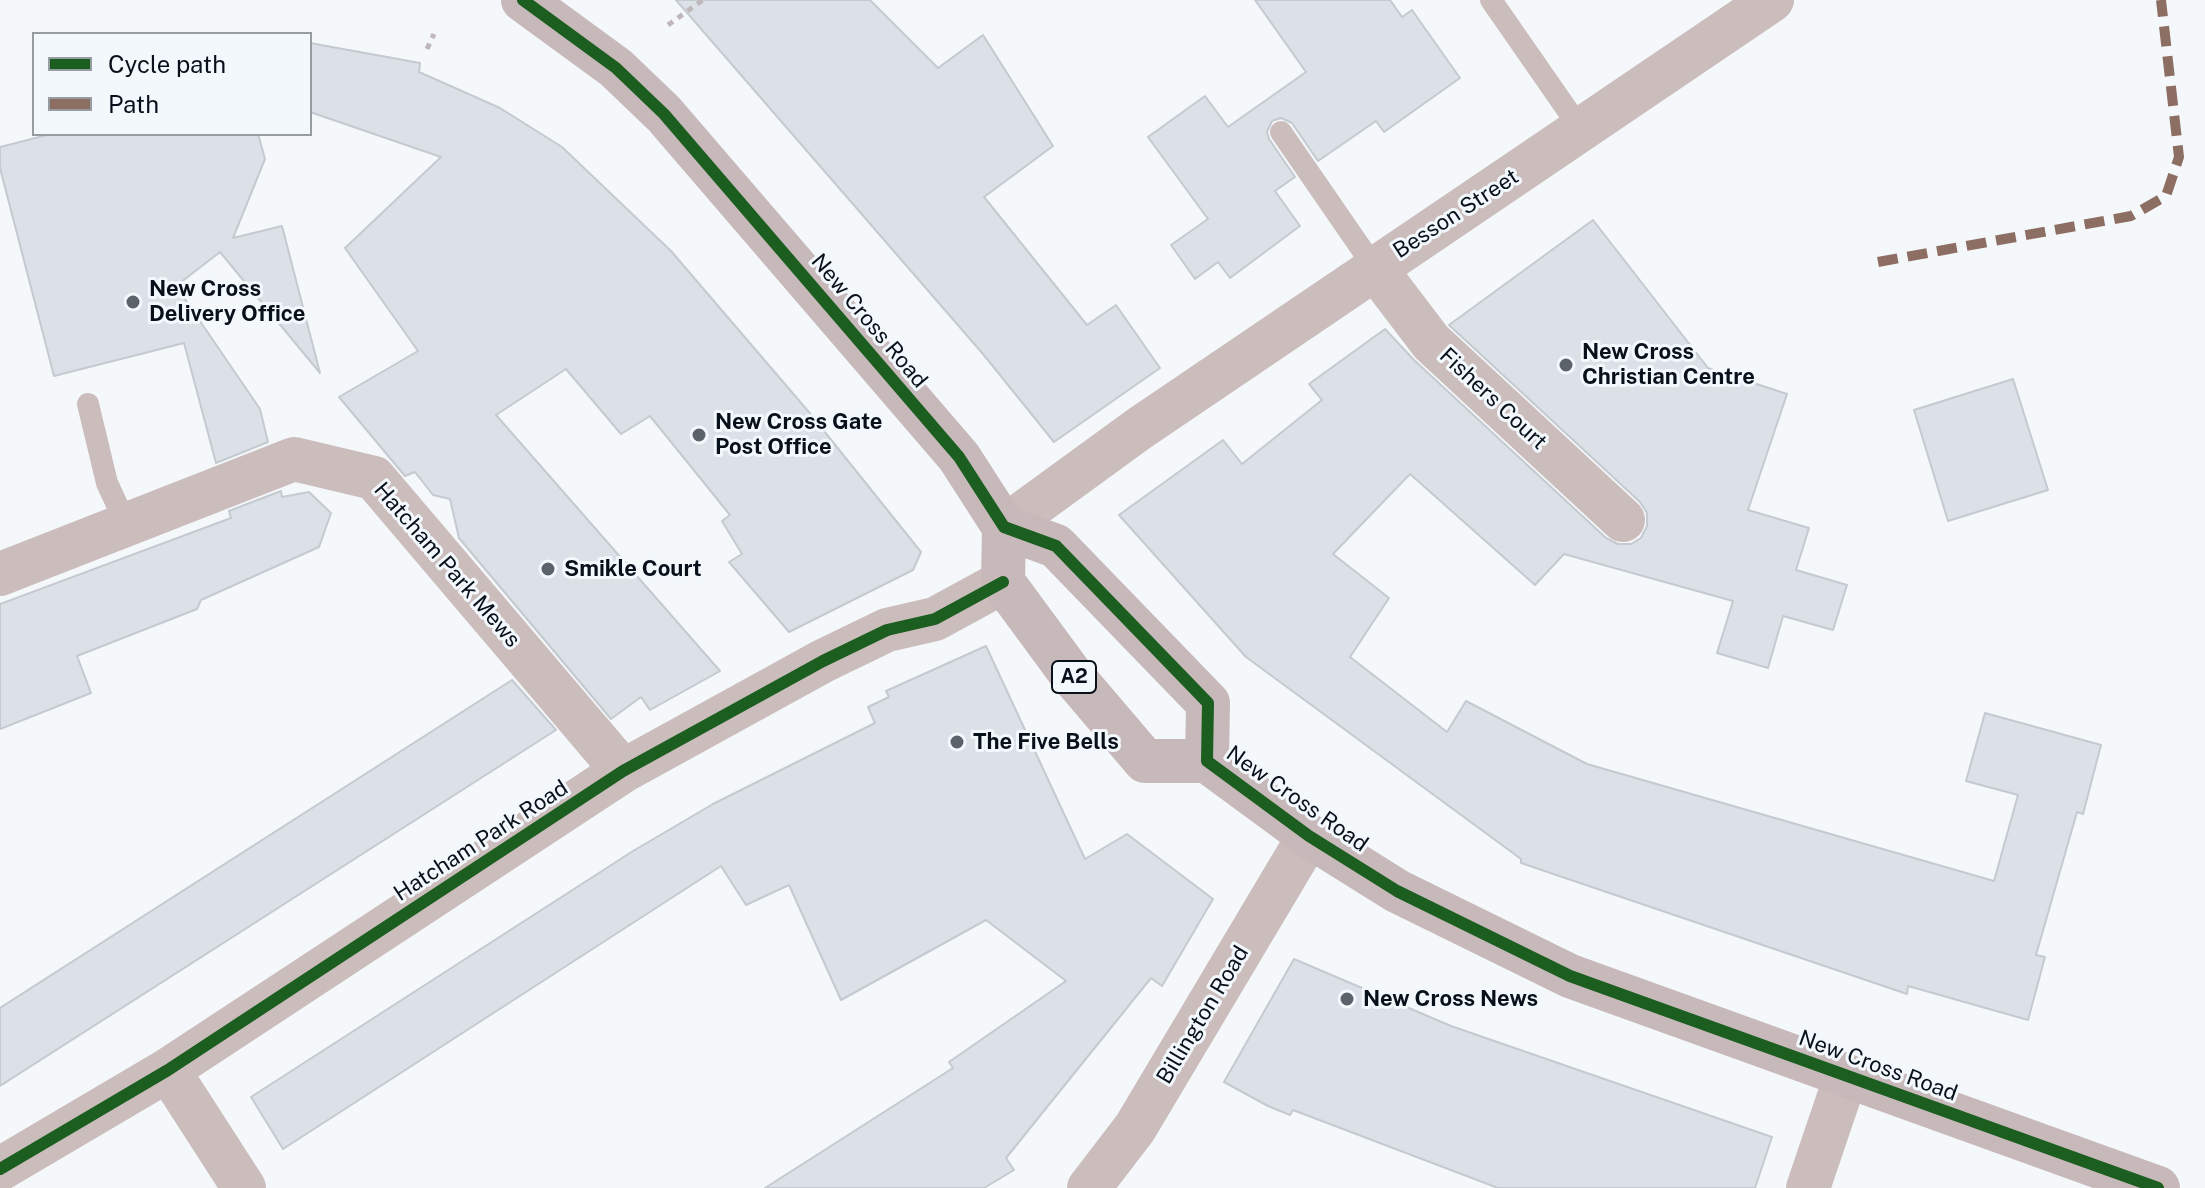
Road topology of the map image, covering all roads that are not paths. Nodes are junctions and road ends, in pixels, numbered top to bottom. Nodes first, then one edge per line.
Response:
1 (523, 0) edge
2 (1491, 0) edge
3 (1772, 0) edge
4 (1582, 131) junction
5 (1281, 132) dead end
6 (1374, 267) junction
7 (88, 404) dead end
8 (1623, 520) dead end
9 (126, 524) junction
10 (1004, 527) junction
11 (0, 574) edge
12 (1003, 582) junction
13 (1207, 761) junction
14 (623, 771) junction
15 (1309, 836) junction
16 (168, 1070) junction
17 (1846, 1076) junction
18 (0, 1169) edge
19 (244, 1188) edge
20 (1089, 1188) edge
21 (1808, 1188) edge
22 (2158, 1188) edge

1 - 10 highway, New Cross Road
2 - 4 lane
3 - 4 street, Besson Street
4 - 6 street, Besson Street
5 - 6 lane
6 - 8 street, Fishers Court
6 - 10 street, Besson Street
7 - 9 lane
9 - 11 street, Hatcham Park Mews
9 - 14 street, Hatcham Park Mews
10 - 12 highway
10 - 13 highway, New Cross Road
12 - 13 highway, New Cross Road / A2
12 - 14 street, Hatcham Park Road
13 - 15 highway, New Cross Road
14 - 16 street, Hatcham Park Road
15 - 17 highway, New Cross Road
15 - 20 street, Billington Road
16 - 18 street, Hatcham Park Road
16 - 19 street
17 - 21 street
17 - 22 highway, New Cross Road

